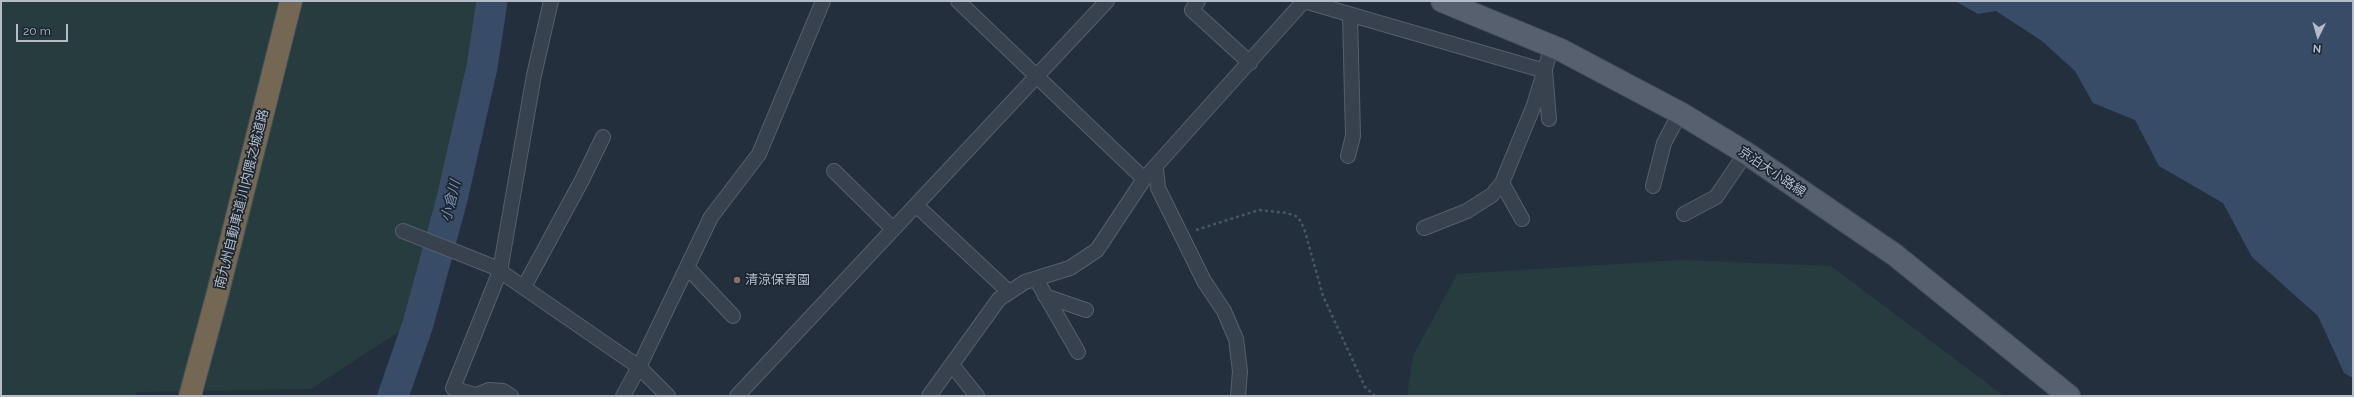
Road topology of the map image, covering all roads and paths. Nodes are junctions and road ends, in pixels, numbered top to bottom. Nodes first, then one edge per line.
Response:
1 (291, 1) edge
2 (551, 1) edge
3 (823, 1) edge
4 (958, 1) edge
5 (1107, 1) edge
6 (1198, 1) edge
7 (1304, 1) edge
8 (1442, 1) edge
9 (1350, 15) junction
10 (1552, 46) junction
11 (1250, 63) junction
12 (1545, 71) junction
13 (1037, 76) junction
14 (1680, 113) junction
15 (1549, 118) dead end
16 (603, 137) dead end
17 (1746, 153) junction
18 (1348, 156) dead end
19 (1156, 168) junction
20 (834, 171) dead end
21 (1144, 179) junction
22 (1502, 183) junction
23 (1653, 186) dead end
24 (916, 205) junction
25 (1684, 214) dead end
26 (1522, 219) dead end
27 (1424, 228) dead end
28 (893, 229) junction
29 (403, 232) dead end
30 (1182, 235) junction
31 (687, 267) junction
32 (497, 269) junction
33 (1036, 279) junction
34 (524, 287) junction
35 (1009, 292) junction
36 (1045, 296) junction
37 (1086, 310) dead end
38 (733, 316) dead end
39 (1078, 352) dead end
40 (952, 365) junction
41 (639, 367) junction
42 (190, 396) edge
43 (474, 396) edge
44 (511, 396) edge
45 (623, 396) edge
46 (668, 396) edge
47 (737, 396) edge
48 (929, 396) edge
49 (977, 396) edge
50 (1238, 396) edge
51 (1375, 396) edge
52 (2070, 396) edge

1 - 42 highway, 南九州自動車道;川内隈之城道路
2 - 32 street
3 - 31 street
4 - 13 street
5 - 13 street
6 - 11 street
7 - 9 street
7 - 11 street
8 - 10 main road, 京泊大小路線
9 - 12 street
9 - 18 street
10 - 12 street
10 - 14 main road, 京泊大小路線
11 - 19 street
12 - 15 street
12 - 22 street
13 - 21 street
13 - 24 street
14 - 17 main road, 京泊大小路線
14 - 23 street
16 - 34 street
17 - 25 street
17 - 52 main road, 京泊大小路線
19 - 21 street
19 - 30 street
20 - 28 street
21 - 33 street
22 - 26 street
22 - 27 street
24 - 28 street
24 - 35 street
28 - 47 street
29 - 32 street
30 - 50 street
30 - 51 path
31 - 38 street
31 - 41 street
32 - 34 street
32 - 43 street
33 - 35 street
33 - 36 street
34 - 41 street
35 - 40 street
36 - 37 street
36 - 39 street
40 - 48 street
40 - 49 street
41 - 45 street
41 - 46 street
43 - 44 street

